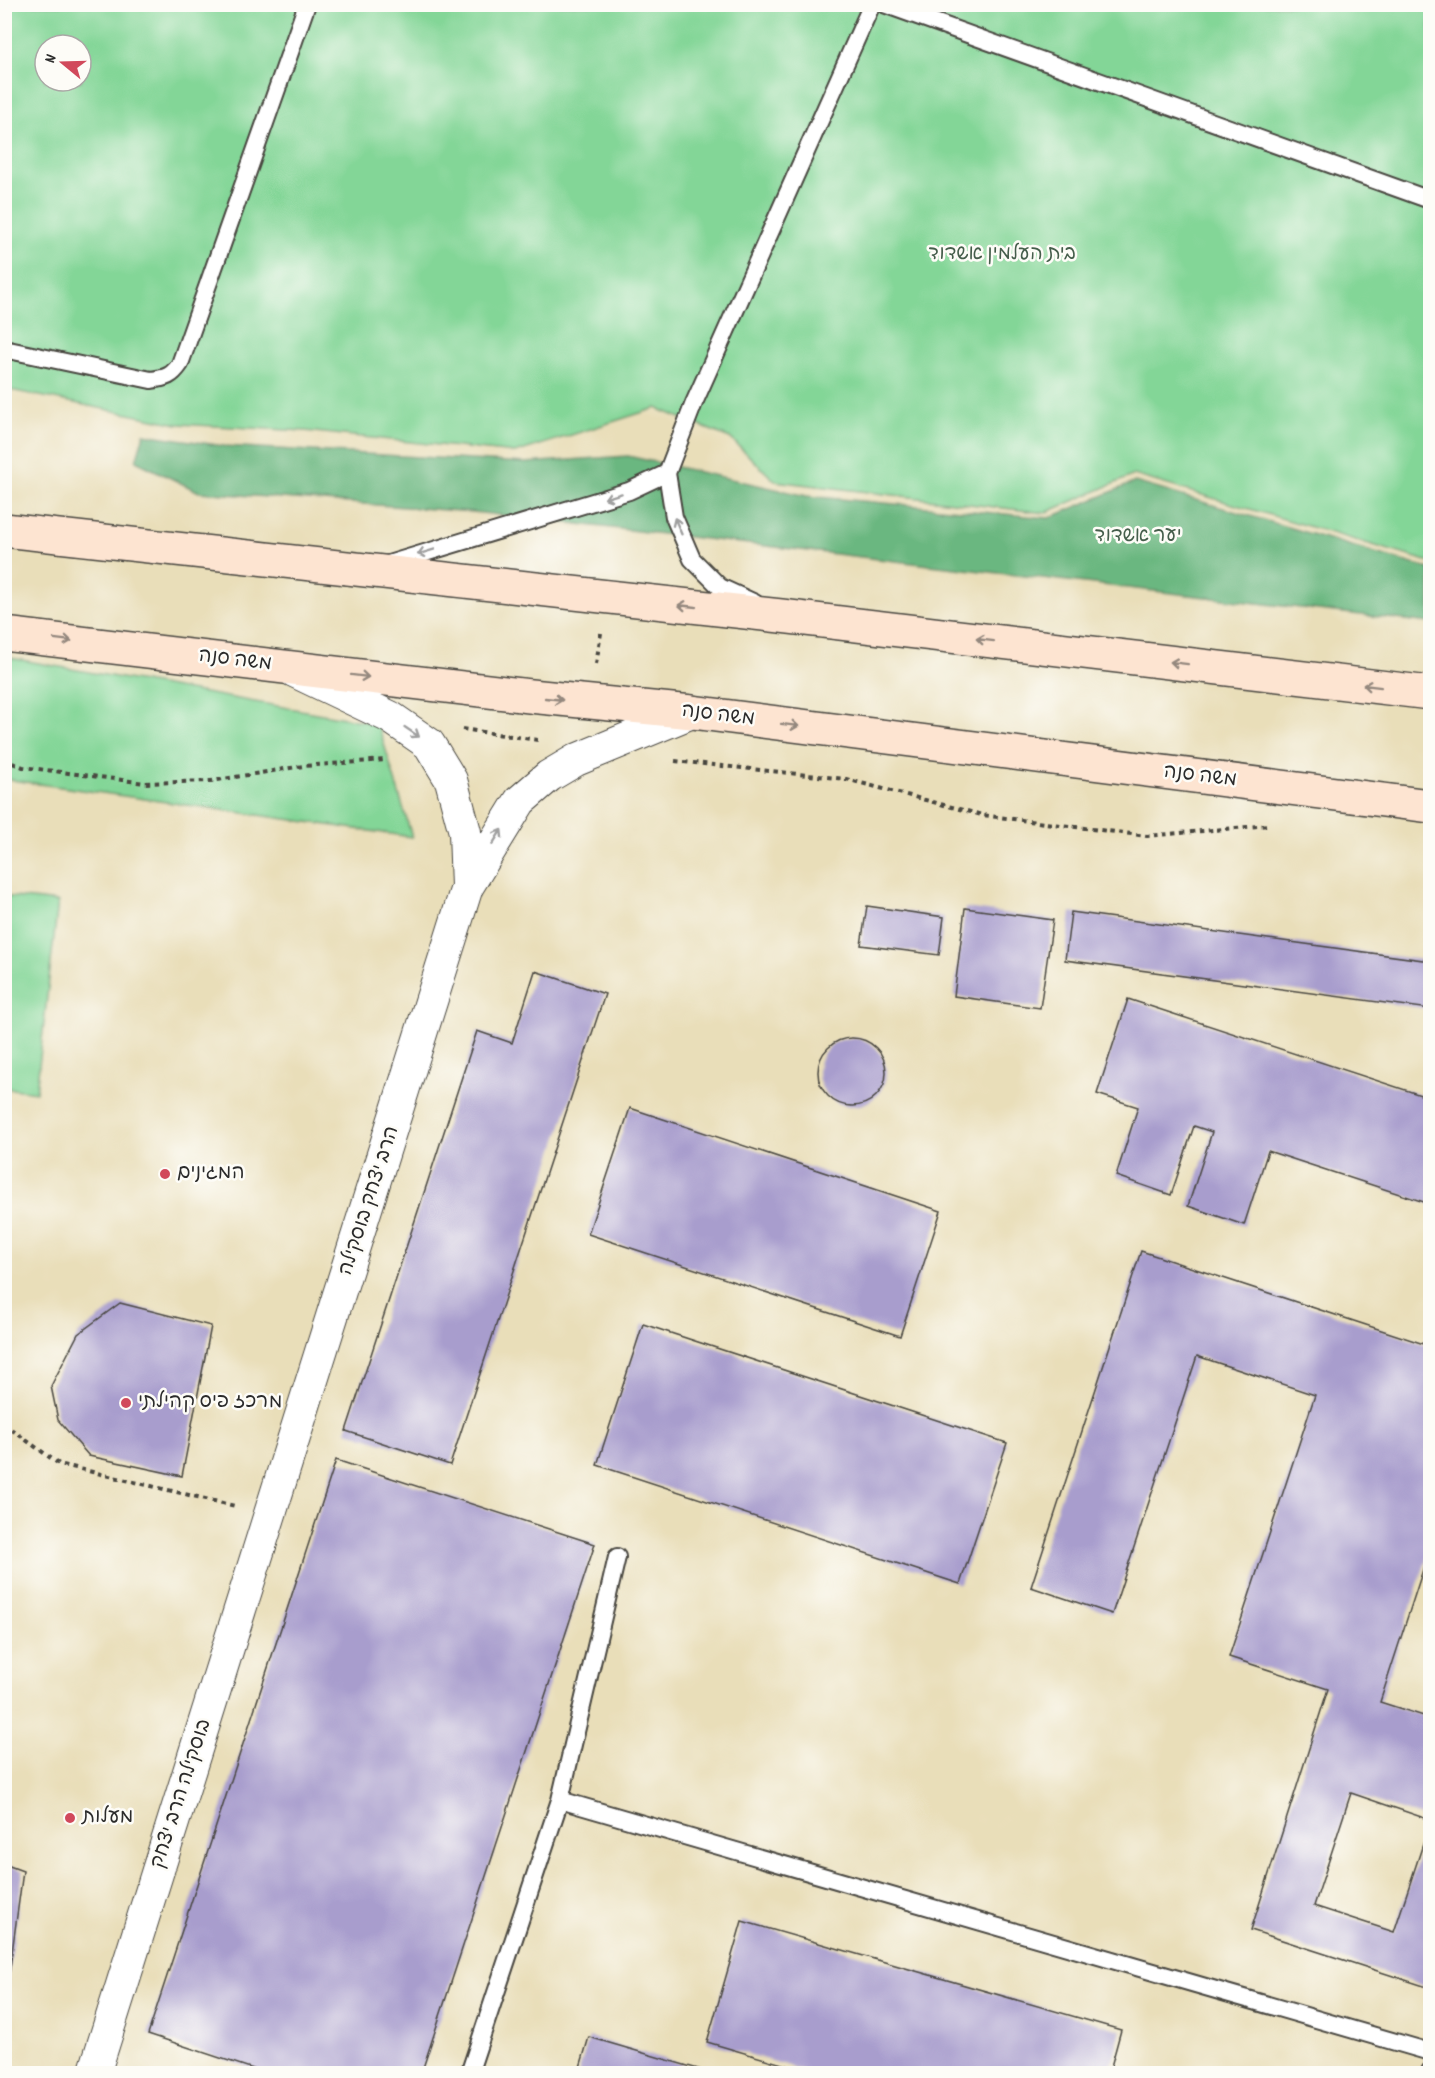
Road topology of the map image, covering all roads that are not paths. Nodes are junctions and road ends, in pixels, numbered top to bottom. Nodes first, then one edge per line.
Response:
1 (308, 4) edge
2 (872, 4) edge
3 (884, 4) edge
4 (1431, 200) edge
5 (4, 349) edge
6 (667, 473) junction
7 (4, 530) edge
8 (366, 571) junction
9 (781, 616) junction
10 (4, 634) edge
11 (285, 667) junction
12 (1431, 693) edge
13 (692, 712) junction
14 (1431, 806) edge
15 (467, 887) junction
16 (270, 1515) joint
17 (617, 1557) dead end
18 (560, 1800) junction
19 (1431, 2052) edge
20 (94, 2073) edge
21 (469, 2073) edge

1 - 5 lane
2 - 6 lane
3 - 4 lane
6 -> 8 lane
9 -> 6 lane
7 - 8 main road
9 -> 8 main road
12 -> 9 main road
10 -> 11 main road, משה סנה
11 -> 13 main road, משה סנה
11 -> 15 street, הרב יצחק בוסקילה
13 -> 14 main road, משה סנה
15 -> 13 street, הרב יצחק בוסקילה
15 - 16 street, הרב יצחק בוסקילה
16 - 20 street, בוסקילה הרב יצחק
17 - 18 lane
18 - 19 lane
18 - 21 lane

